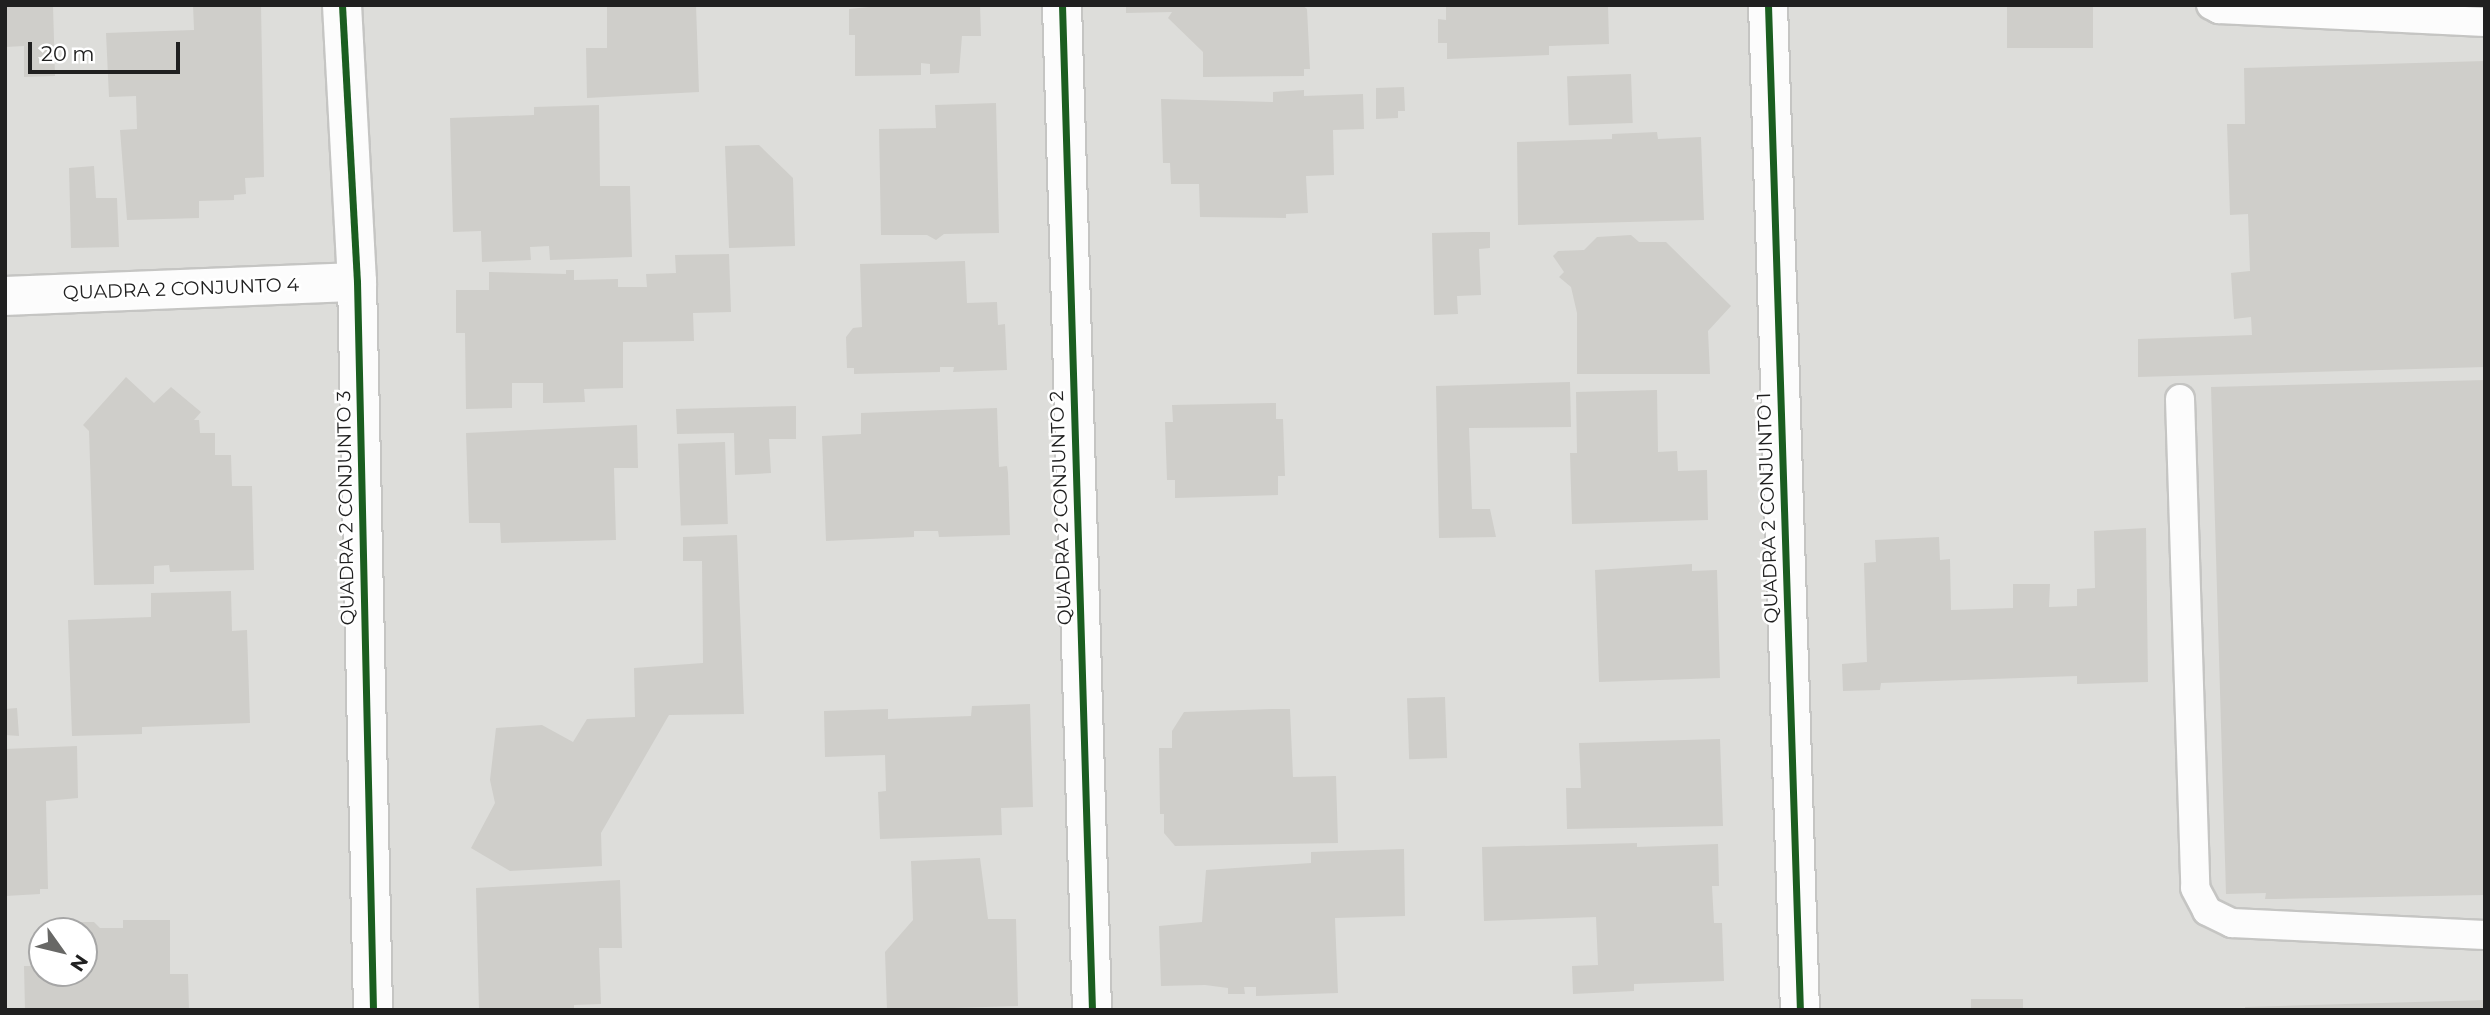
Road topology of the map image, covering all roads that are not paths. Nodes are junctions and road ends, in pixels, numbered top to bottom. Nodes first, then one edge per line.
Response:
1 (342, 5) edge
2 (1062, 5) edge
3 (1768, 5) edge
4 (2211, 5) edge
5 (2485, 22) edge
6 (357, 282) junction
7 (5, 296) edge
8 (2180, 399) dead end
9 (2485, 935) edge
10 (373, 1010) edge
11 (1092, 1010) edge
12 (1800, 1010) edge

1 - 6 street, QUADRA 2 CONJUNTO 3
2 - 11 street, QUADRA 2 CONJUNTO 2
3 - 12 street, QUADRA 2 CONJUNTO 1
4 - 5 lane
6 - 7 street, QUADRA 2 CONJUNTO 4
6 - 10 street, QUADRA 2 CONJUNTO 3
8 - 9 lane

